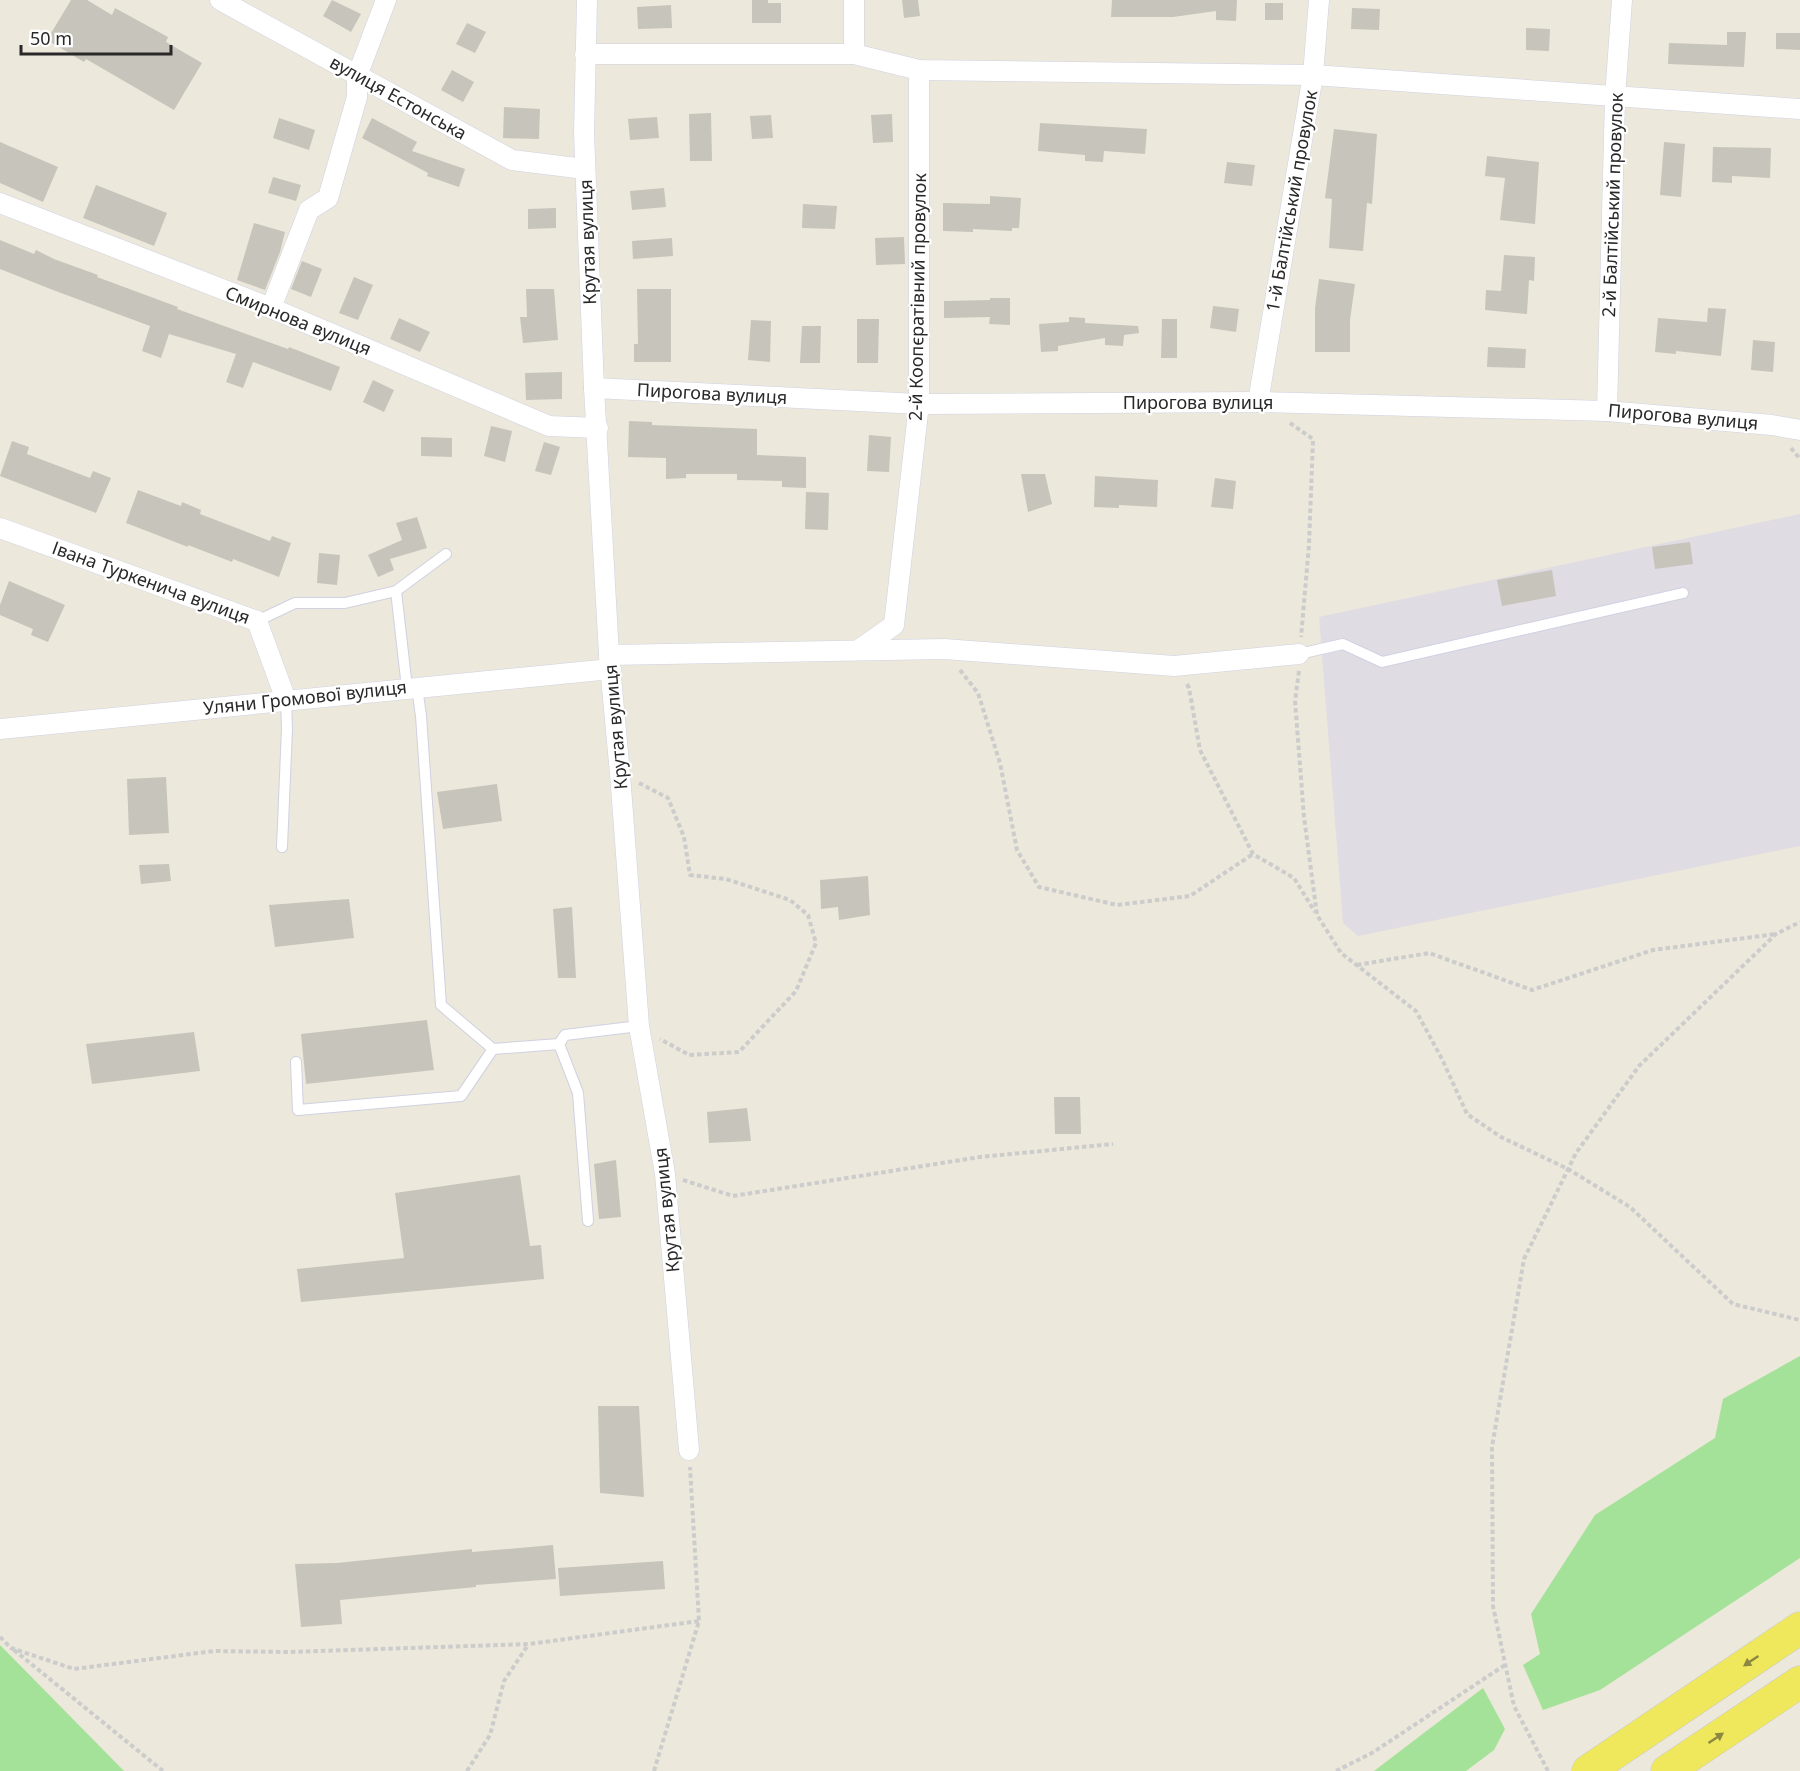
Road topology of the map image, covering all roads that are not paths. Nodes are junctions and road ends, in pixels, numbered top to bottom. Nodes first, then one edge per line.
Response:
1 (220, 0) edge
2 (386, 0) edge
3 (586, 0) edge
4 (854, 0) edge
5 (1319, 0) edge
6 (1622, 0) edge
7 (585, 54) junction
8 (855, 54) junction
9 (919, 70) junction
10 (357, 75) junction
11 (1313, 75) junction
12 (1615, 97) junction
13 (1800, 109) edge
14 (585, 169) junction
15 (0, 203) edge
16 (271, 308) junction
17 (594, 388) junction
18 (1258, 402) junction
19 (919, 404) junction
20 (1607, 411) junction
21 (598, 428) junction
22 (1800, 430) edge
23 (0, 528) edge
24 (446, 554) dead end
25 (396, 591) junction
26 (1683, 593) dead end
27 (257, 621) junction
28 (860, 649) junction
29 (1299, 654) joint
30 (610, 662) junction
31 (412, 688) junction
32 (286, 700) junction
33 (0, 729) edge
34 (282, 847) dead end
35 (639, 1026) junction
36 (559, 1044) junction
37 (493, 1049) junction
38 (296, 1062) dead end
39 (588, 1221) dead end
40 (689, 1450) road end
41 (1800, 1628) edge
42 (1800, 1682) edge
43 (1588, 1771) edge
44 (1667, 1771) edge

1 - 10 street, вулиця Естонська
2 - 10 street
3 - 7 street, Крутая вулиця
4 - 8 street
5 - 11 street, 1-й Балтійський провулок
6 - 12 street, 2-й Балтійський провулок
7 - 8 street
7 - 14 street, Крутая вулиця
8 - 9 street
9 - 11 street
9 - 19 street, 2-й Коопєратівний провулок
10 - 14 street, вулиця Естонська
10 - 16 street
11 - 12 street
11 - 18 street, 1-й Балтійський провулок
12 - 13 street
12 - 20 street, 2-й Балтійський провулок
14 - 17 street, Крутая вулиця
15 - 16 street, Смирнова вулиця
16 - 21 street, Смирнова вулиця
17 - 19 street, Пирогова вулиця
17 - 21 street, Крутая вулиця
18 - 19 street, Пирогова вулиця
18 - 20 street, Пирогова вулиця
19 - 28 street, 2-й Коопєратівний провулок
20 - 22 street, Пирогова вулиця
21 - 30 street, Крутая вулиця
23 - 27 street, Івана Туркенича вулиця
24 - 25 lane
25 - 27 lane
25 - 31 lane
26 - 29 lane
27 - 32 street, Івана Туркенича вулиця
28 - 29 street, Уляни Громової вулиця
28 - 30 street, Уляни Громової вулиця
30 - 31 street, Уляни Громової вулиця
30 - 35 street, Крутая вулиця
31 - 32 street, Уляни Громової вулиця
31 - 37 lane
32 - 33 street, Уляни Громової вулиця
32 - 34 lane
35 - 36 lane
35 - 40 street, Крутая вулиця
36 - 37 lane
36 - 39 lane
37 - 38 lane
41 -> 43 main road
44 -> 42 main road

